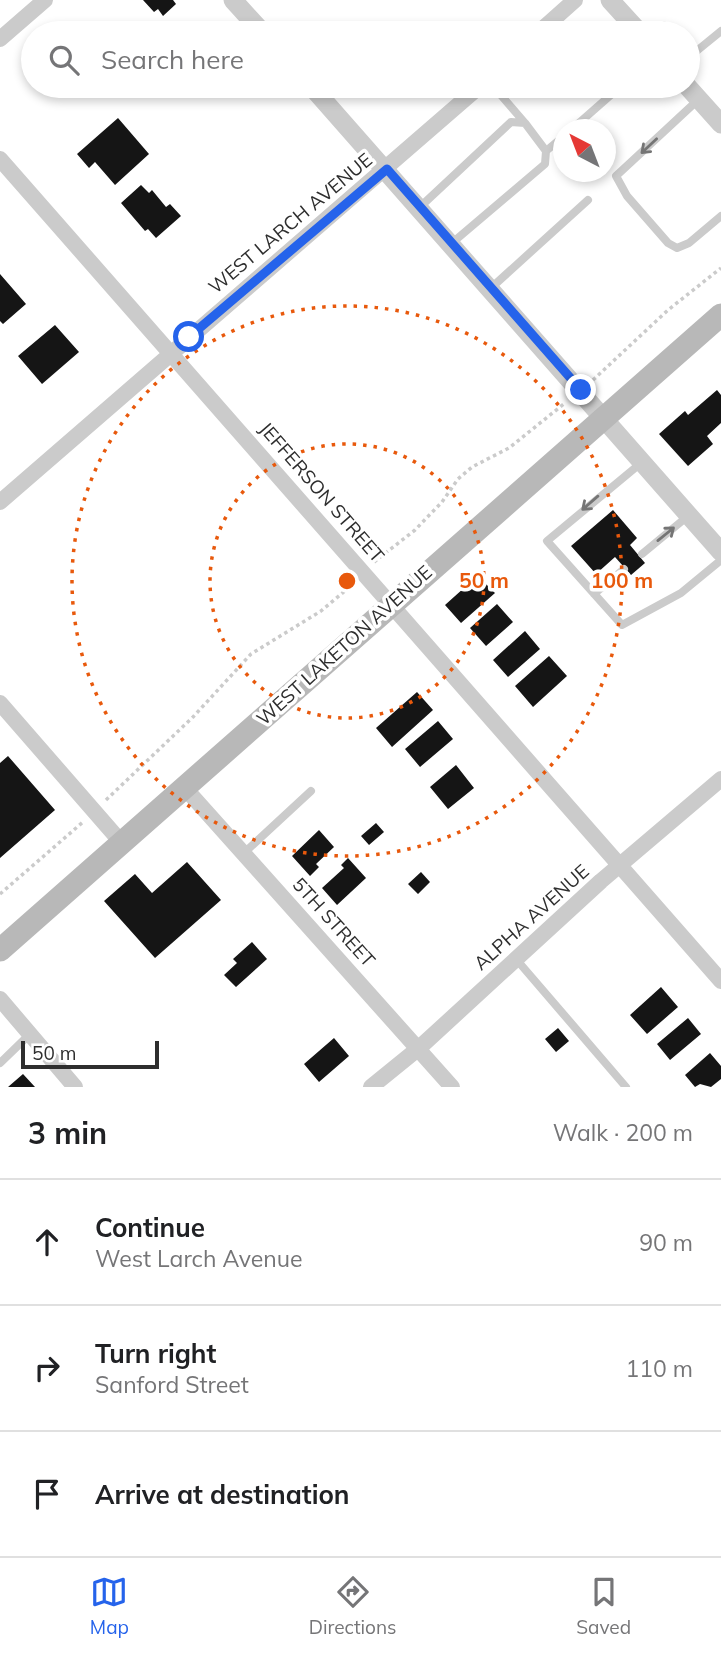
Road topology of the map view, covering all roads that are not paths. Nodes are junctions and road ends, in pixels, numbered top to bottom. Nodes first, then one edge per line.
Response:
1 (45, 0) edge
2 (233, 0) edge
3 (575, 0) edge
4 (610, 0) edge
5 (21, 21) edge
6 (21, 21) edge
7 (252, 21) edge
8 (551, 21) edge
9 (629, 21) edge
10 (721, 31) edge
11 (0, 40) edge
12 (700, 46) edge
13 (322, 98) edge
14 (467, 98) edge
15 (504, 98) edge
16 (607, 98) edge
17 (688, 98) edge
18 (698, 98) edge
19 (584, 119) edge
20 (525, 123) junction
21 (721, 124) edge
22 (553, 145) edge
23 (546, 151) junction
24 (0, 159) edge
25 (387, 169) junction
26 (587, 200) dead end
27 (420, 207) junction
28 (721, 216) edge
29 (452, 243) junction
30 (491, 288) junction
31 (721, 315) edge
32 (170, 353) junction
33 (604, 416) junction
34 (643, 461) junction
35 (0, 502) edge
36 (689, 515) junction
37 (719, 549) edge
38 (642, 554) dead end
39 (624, 569) dead end
40 (594, 594) junction
41 (392, 603) junction
42 (0, 703) edge
43 (721, 779) edge
44 (184, 787) junction
45 (311, 791) dead end
46 (121, 842) junction
47 (244, 853) junction
48 (620, 865) junction
49 (0, 950) edge
50 (516, 959) junction
51 (721, 981) edge
52 (0, 999) edge
53 (30, 1034) junction
54 (419, 1048) junction
55 (0, 1063) edge
56 (75, 1087) edge
57 (371, 1087) edge
58 (452, 1087) edge
59 (626, 1087) edge

1 - 5 street
2 - 7 street
3 - 8 street
4 - 9 street
6 - 11 street
10 - 12 lane
13 - 25 street
14 - 25 street, WEST LARCH AVENUE
15 - 20 lane
16 - 19 lane
17 -> 28 lane
18 - 21 street
20 - 23 lane
20 - 27 lane
22 - 23 lane
23 - 29 lane
24 - 32 street, JEFFERSON STREET
25 - 27 street
25 - 32 street, WEST LARCH AVENUE
26 - 30 lane
27 - 29 street
29 - 30 street
30 - 33 street
31 - 33 main road, WEST LAKETON AVENUE
32 - 35 street, WEST LARCH AVENUE
32 - 41 street, JEFFERSON STREET
33 - 34 street
33 - 41 main road, WEST LAKETON AVENUE
34 - 36 street
34 -> 40 lane
36 - 37 street
38 -> 36 lane
37 - 40 lane
39 - 40 lane
41 - 44 main road, WEST LAKETON AVENUE
41 - 48 street, JEFFERSON STREET
42 - 46 street
43 - 48 street, ALPHA AVENUE
44 - 46 main road, WEST LAKETON AVENUE
44 - 47 street, 5TH STREET
45 - 47 lane
46 - 49 main road, WEST LAKETON AVENUE
47 - 54 street, 5TH STREET
48 - 50 street, ALPHA AVENUE
48 - 51 street, JEFFERSON STREET
50 - 54 street, ALPHA AVENUE
50 - 59 lane
52 - 53 street
53 - 55 lane
53 - 56 street
54 - 57 street, ALPHA AVENUE
54 - 58 street, 5TH STREET

